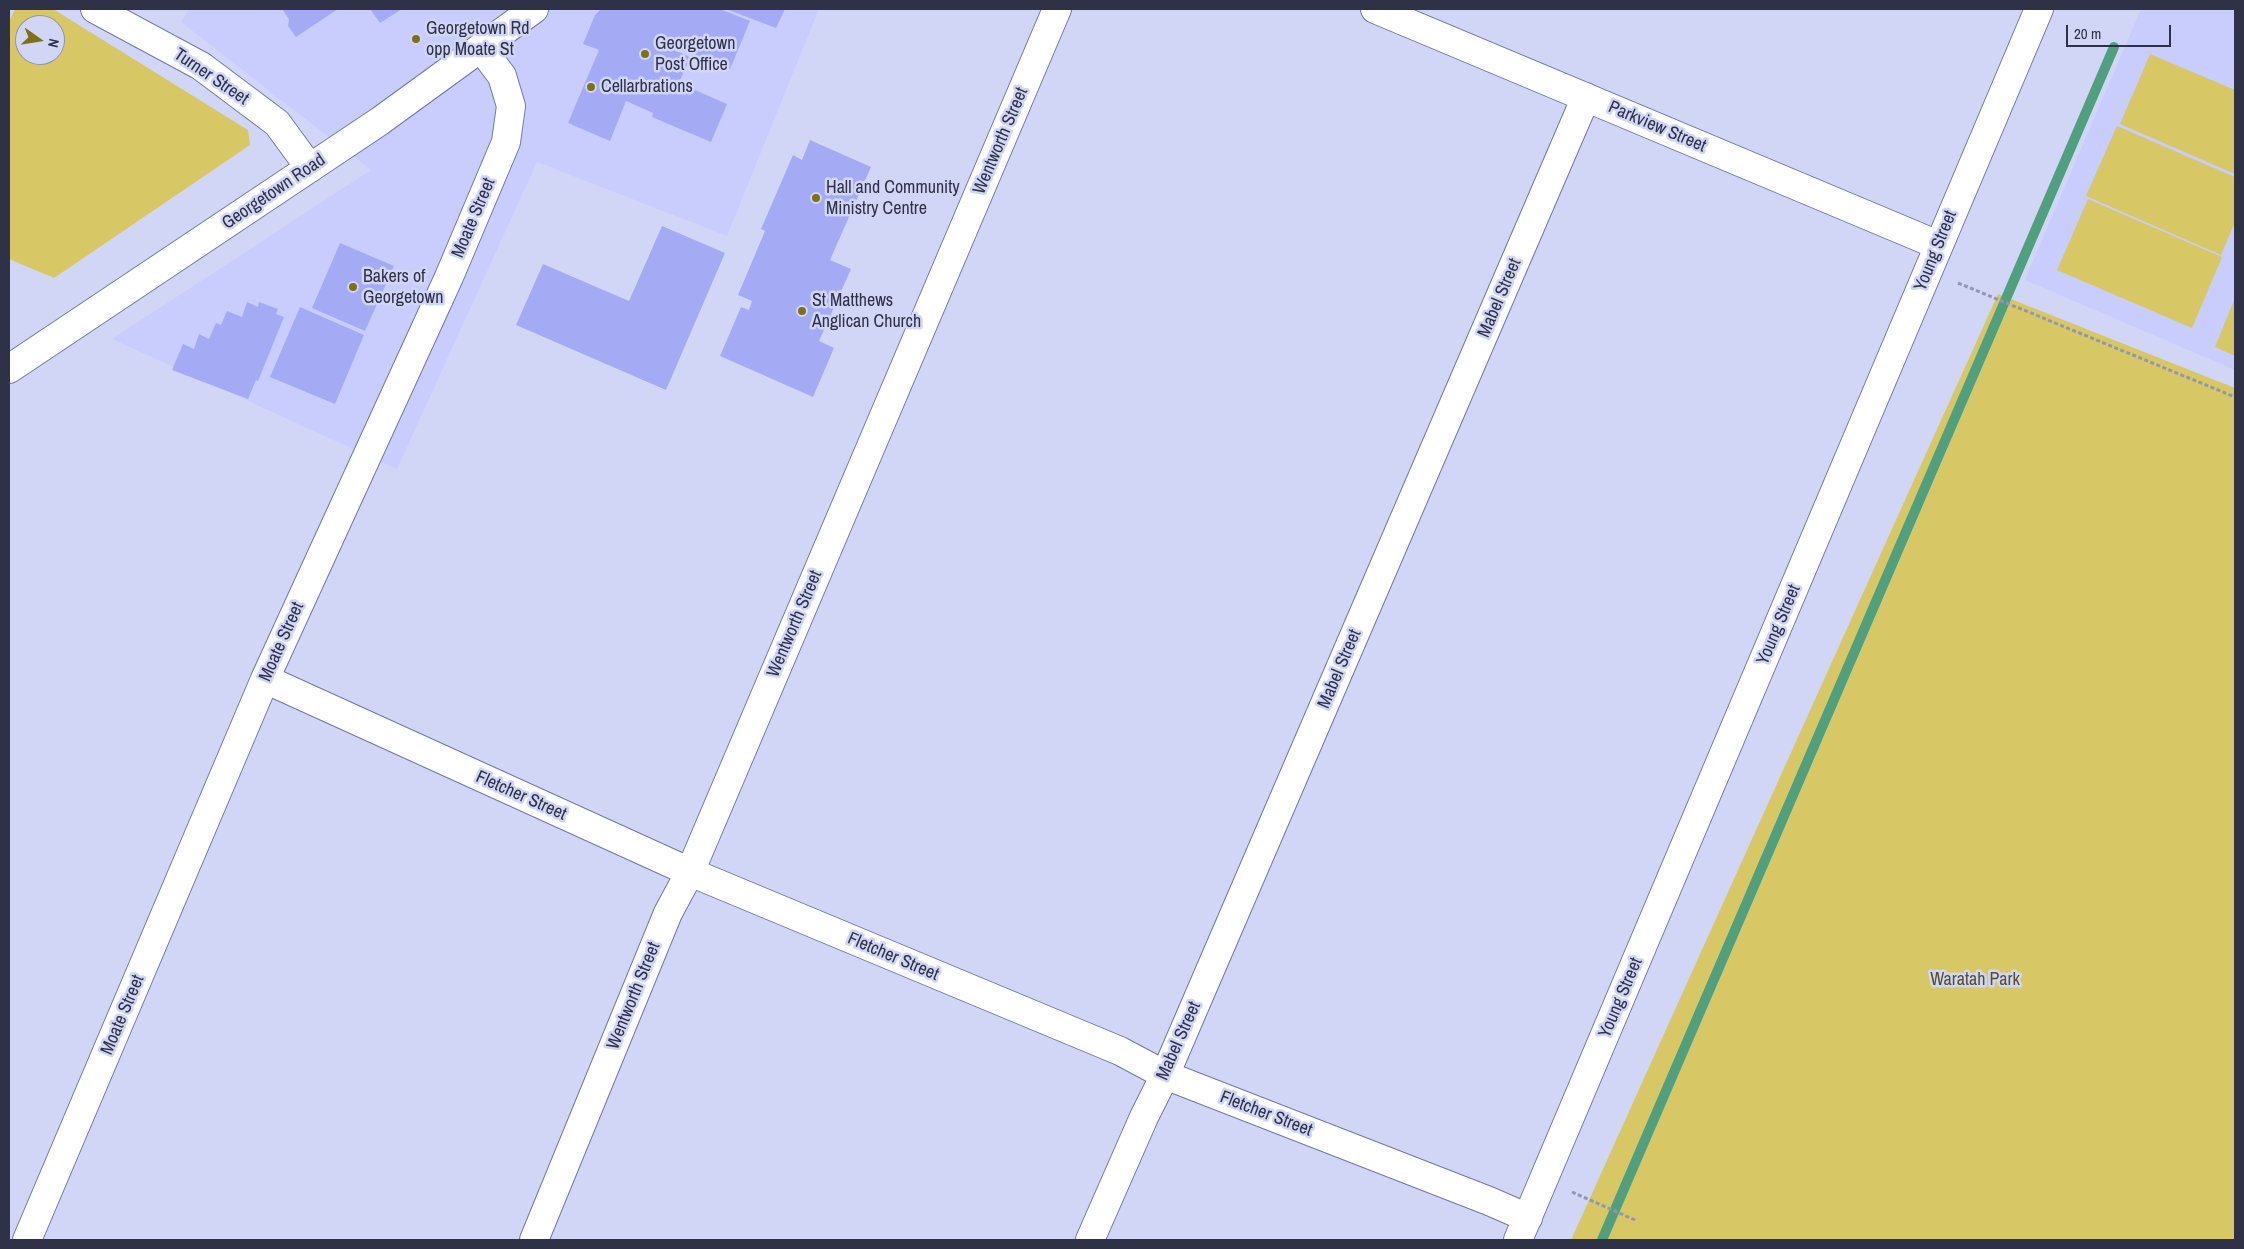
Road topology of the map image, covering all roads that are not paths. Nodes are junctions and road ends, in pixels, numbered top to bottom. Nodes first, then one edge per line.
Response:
1 (95, 9) edge
2 (534, 9) edge
3 (1057, 9) edge
4 (1375, 9) edge
5 (2039, 9) edge
6 (481, 48) junction
7 (1586, 97) junction
8 (310, 168) junction
9 (1938, 245) junction
10 (9, 369) edge
11 (265, 679) junction
12 (690, 872) junction
13 (1165, 1075) junction
14 (1523, 1229) edge
15 (28, 1240) edge
16 (534, 1240) edge
17 (1090, 1240) edge

1 - 8 street, Turner Street
2 - 6 street, Georgetown Road
3 - 12 street, Wentworth Street
4 - 7 street, Parkview Street
5 - 9 street, Young Street
6 - 8 street, Georgetown Road
6 - 11 street, Moate Street
7 - 9 street, Parkview Street
7 - 13 street, Mabel Street
8 - 10 street, Georgetown Road
9 - 14 street, Young Street
11 - 12 street, Fletcher Street
11 - 15 street, Moate Street
12 - 13 street, Fletcher Street
12 - 16 street, Wentworth Street
13 - 14 street, Fletcher Street
13 - 17 street, Mabel Street

